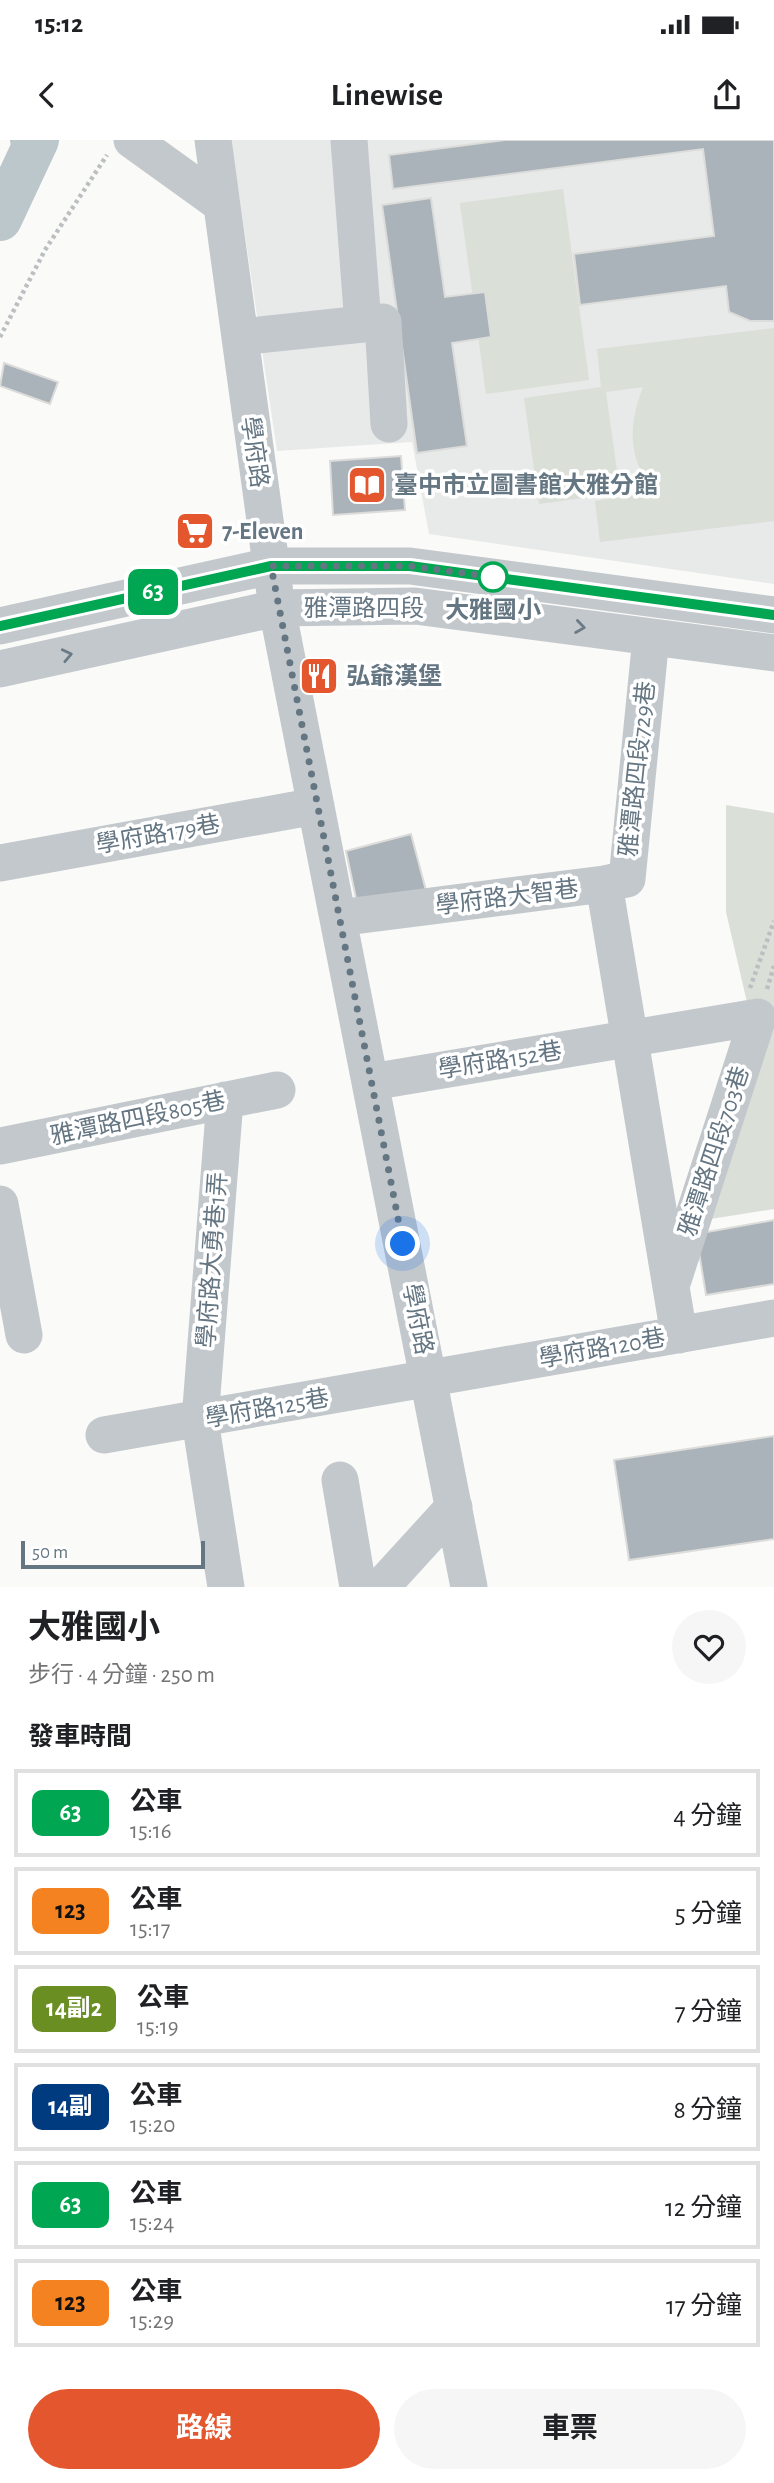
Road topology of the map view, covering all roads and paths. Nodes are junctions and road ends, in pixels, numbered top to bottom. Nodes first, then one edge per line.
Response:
1 (213, 140) edge
2 (349, 140) edge
3 (121, 146) edge
4 (221, 204) junction
5 (0, 317) edge
6 (8, 321) junction
7 (363, 324) junction
8 (0, 337) edge
9 (240, 337) junction
10 (389, 424) dead end
11 (271, 566) junction
12 (277, 608) junction
13 (774, 615) edge
14 (0, 626) edge
15 (650, 637) junction
16 (774, 653) edge
17 (0, 669) edge
18 (316, 806) junction
19 (0, 863) edge
20 (604, 884) junction
21 (338, 918) junction
22 (774, 921) edge
23 (757, 1005) junction
24 (630, 1039) junction
25 (371, 1082) junction
26 (277, 1090) dead end
27 (225, 1100) junction
28 (0, 1146) edge
29 (0, 1204) edge
30 (671, 1285) junction
31 (774, 1318) edge
32 (24, 1335) dead end
33 (679, 1335) junction
34 (430, 1379) junction
35 (200, 1420) junction
36 (104, 1436) dead end
37 (340, 1480) dead end
38 (454, 1507) junction
39 (226, 1587) edge
40 (358, 1587) edge
41 (381, 1587) edge
42 (470, 1587) edge

1 - 4 street, 學府路
2 - 7 street
3 - 4 street
3 - 6 path
4 - 9 street, 學府路
5 - 6 path
6 - 8 path
7 - 9 street
7 - 10 street
9 - 11 street, 學府路
11 - 12 street, 學府路
11 - 13 street, 雅潭路四段
11 - 14 street, 雅潭路四段
12 -> 15 street, 雅潭路四段
17 -> 12 street, 雅潭路四段
12 - 18 street, 學府路
15 - 16 street, 雅潭路四段
15 - 20 street, 雅潭路四段729巷
18 - 19 street, 學府路179巷
18 - 21 street, 學府路
20 - 21 street, 學府路大智巷
20 - 24 street, 學府路大智巷
21 - 25 street, 學府路
22 - 23 path
23 - 24 street
23 - 30 street, 雅潭路四段703巷
24 - 25 street, 學府路152巷
24 - 30 street, 學府路大智巷
25 - 34 street, 學府路
26 - 27 street, 雅潭路四段805巷
27 - 28 street, 雅潭路四段805巷
27 - 35 street, 學府路大勇巷1弄
29 - 32 street
30 - 33 street, 學府路大智巷
31 - 33 street, 學府路120巷
33 - 34 street, 學府路120巷
34 - 35 street, 學府路125巷
34 - 38 street, 學府路
35 - 36 street, 學府路125巷
35 - 39 street, 學府路大勇巷1弄
37 - 40 street
38 - 41 street
38 - 42 street, 學府路

